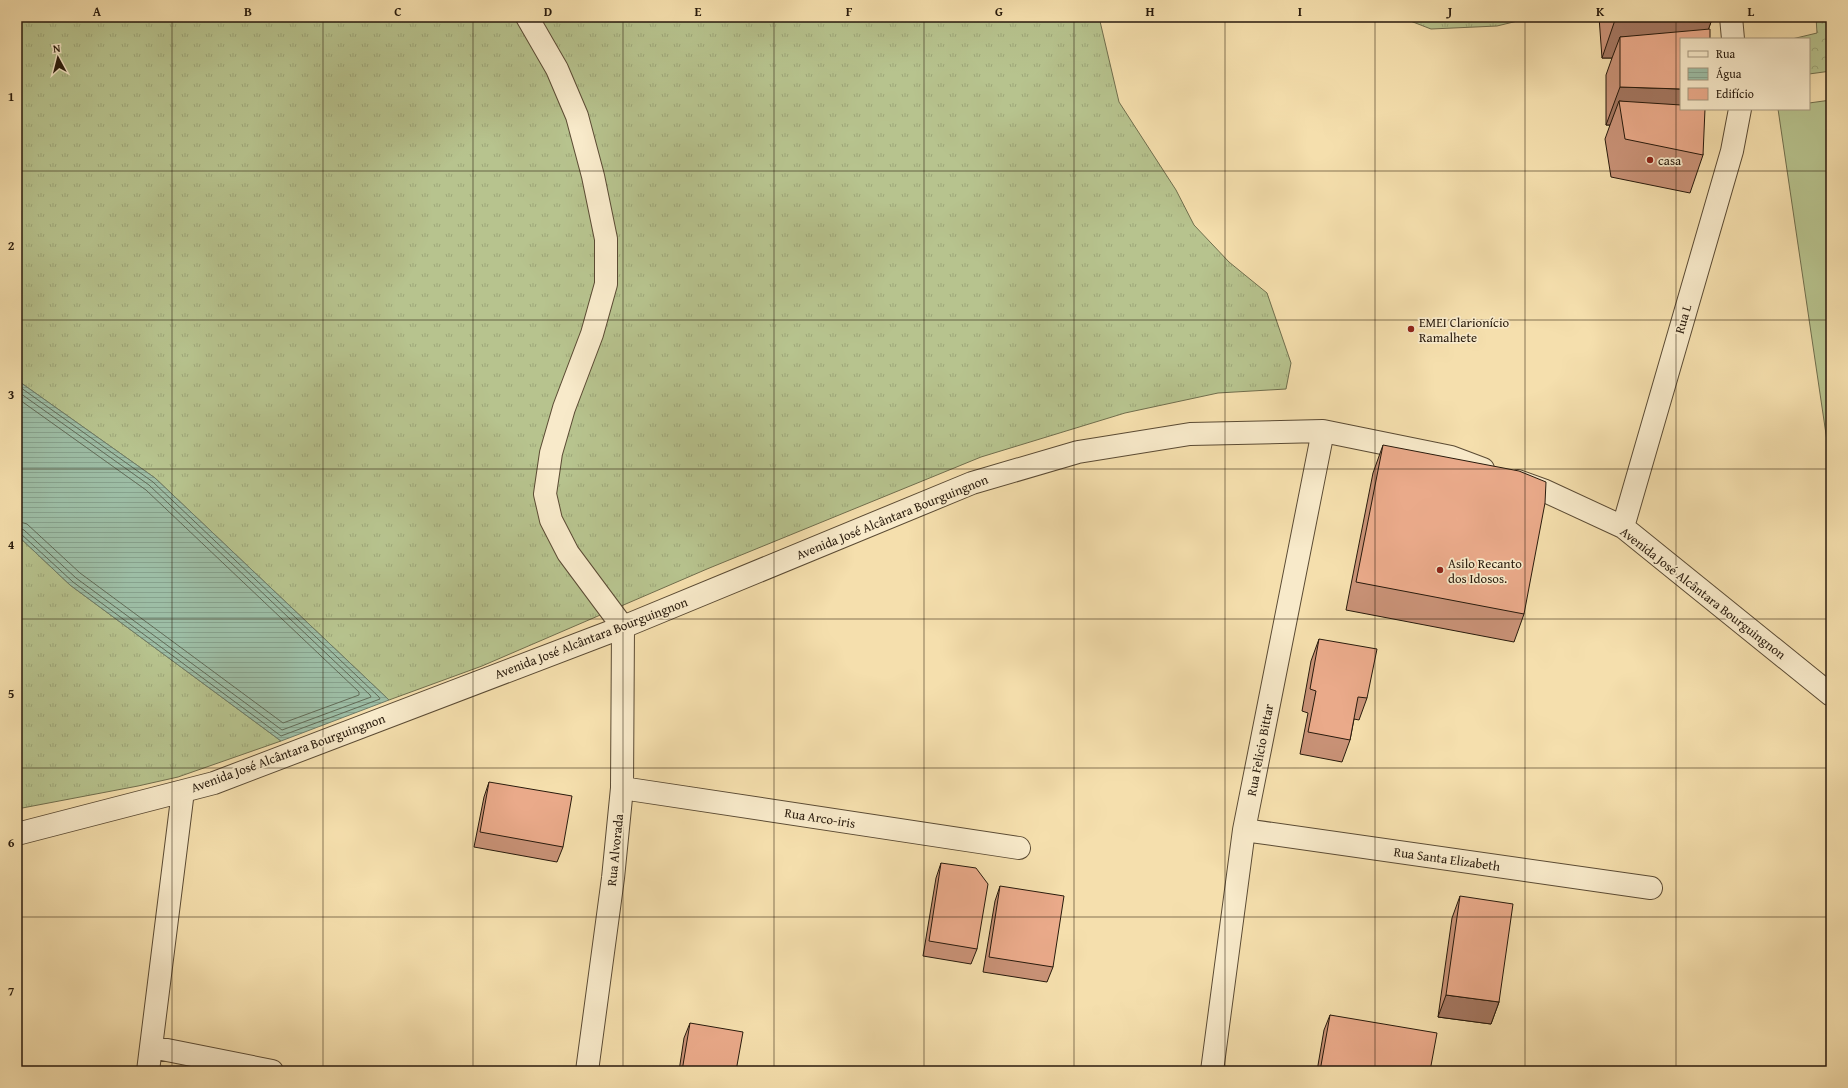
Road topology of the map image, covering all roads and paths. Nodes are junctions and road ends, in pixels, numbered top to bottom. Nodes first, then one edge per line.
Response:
1 (527, 17) edge
2 (1731, 17) edge
3 (1733, 38) edge
4 (1740, 110) edge
5 (1323, 431) junction
6 (1623, 527) junction
7 (623, 627) junction
8 (1831, 695) edge
9 (622, 788) junction
10 (183, 791) junction
11 (1244, 830) junction
12 (17, 834) edge
13 (1019, 848) dead end
14 (1650, 888) dead end
15 (152, 1047) junction
16 (148, 1071) edge
17 (272, 1071) edge
18 (587, 1071) edge
19 (1212, 1071) edge

1 - 7 street
2 - 3 street
4 - 6 street, Rua L
5 - 6 street, Avenida José Alcântara Bourguingnon
5 - 7 street, Avenida José Alcântara Bourguingnon
5 - 11 street, Rua Felicio Bittar
6 - 8 street, Avenida José Alcântara Bourguingnon
7 - 9 street, Rua Alvorada
7 - 10 street, Avenida José Alcântara Bourguingnon
9 - 13 street, Rua Arco-iris
9 - 18 street, Rua Alvorada
10 - 12 street, Avenida José Alcântara Bourguingnon
10 - 15 street
11 - 14 street, Rua Santa Elizabeth
11 - 19 street, Rua Felicio Bittar
15 - 16 street
15 - 17 street

